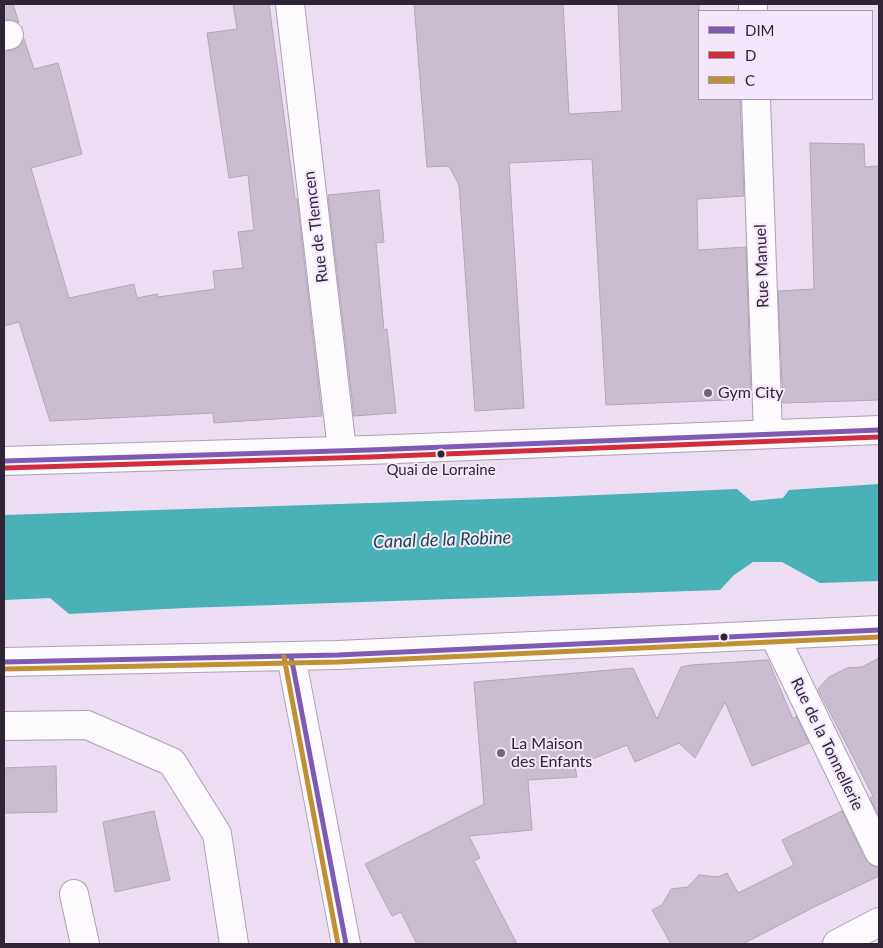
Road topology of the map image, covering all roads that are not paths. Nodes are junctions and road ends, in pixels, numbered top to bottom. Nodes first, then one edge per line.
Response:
1 (290, 4) edge
2 (756, 100) edge
3 (879, 430) edge
4 (768, 434) junction
5 (342, 450) junction
6 (4, 462) edge
7 (879, 630) edge
8 (774, 635) junction
9 (290, 656) junction
10 (4, 662) edge
11 (4, 726) edge
12 (879, 852) edge
13 (74, 894) dead end
14 (879, 922) edge
15 (85, 944) edge
16 (234, 944) edge
17 (346, 944) edge
18 (837, 944) edge

1 - 5 street, Rue de Tlemcen
2 - 4 street, Rue Manuel
3 - 4 street
4 - 5 street
5 - 6 street
7 - 8 street
8 - 9 street
8 - 12 street, Rue de la Tonnellerie
9 - 10 street
9 - 17 street
11 - 16 street
13 - 15 street
14 - 18 street

